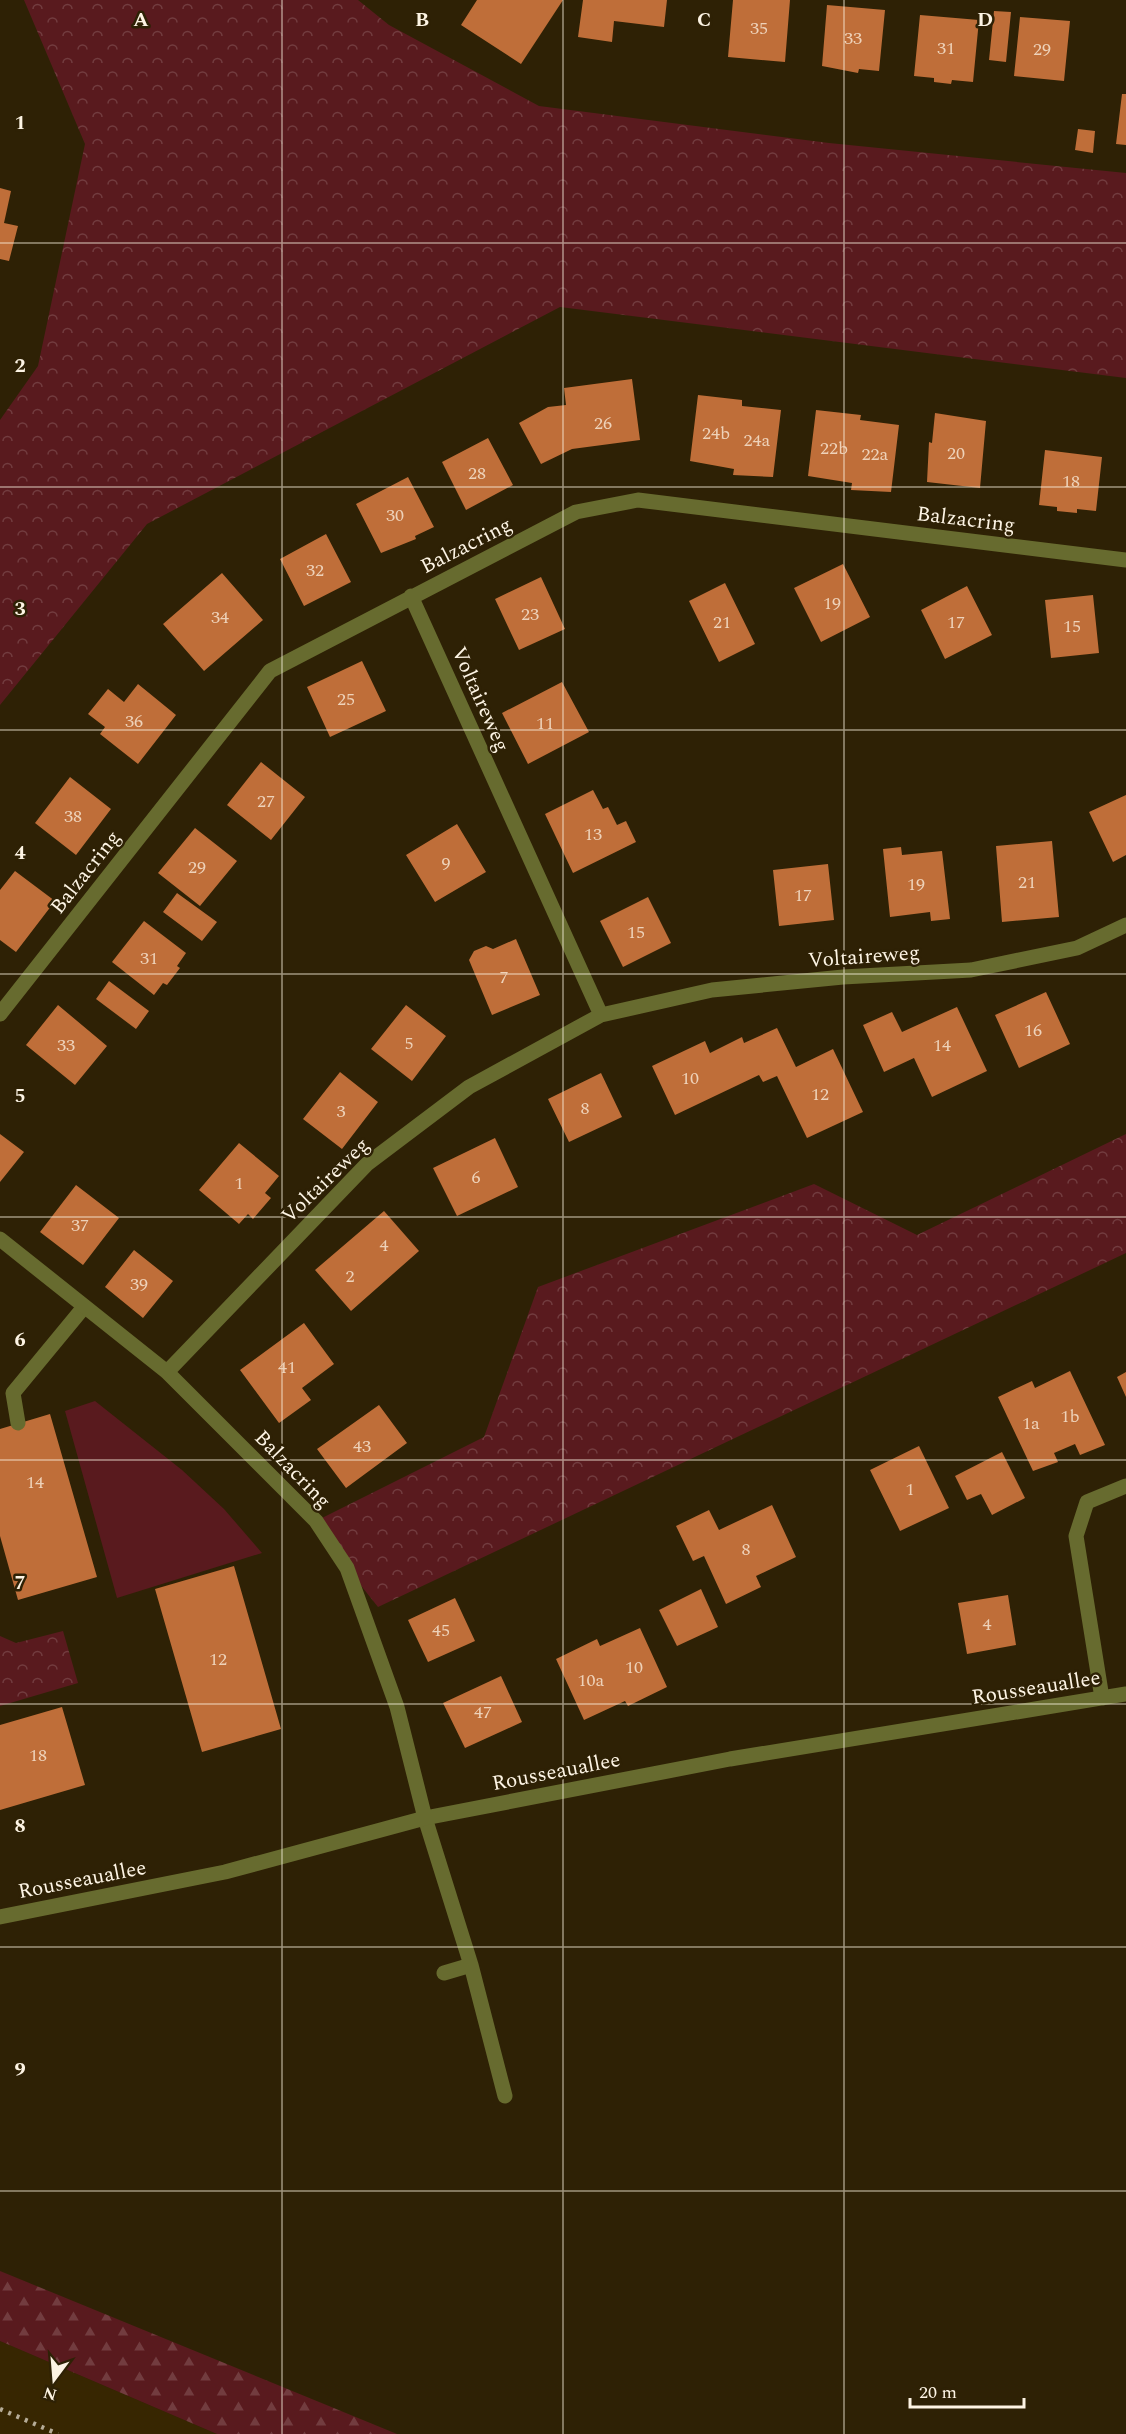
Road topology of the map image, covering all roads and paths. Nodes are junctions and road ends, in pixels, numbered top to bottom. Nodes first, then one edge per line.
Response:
1 (1126, 560) edge
2 (411, 596) junction
3 (1126, 925) edge
4 (0, 1014) edge
5 (601, 1015) junction
6 (0, 1239) edge
7 (84, 1307) junction
8 (167, 1372) junction
9 (18, 1423) dead end
10 (1126, 1486) edge
11 (1126, 1694) edge
12 (1102, 1698) junction
13 (425, 1818) junction
14 (0, 1917) edge
15 (471, 1965) junction
16 (444, 1973) dead end
17 (504, 2096) dead end

1 - 2 street, Balzacring
2 - 4 street, Balzacring
2 - 5 street, Voltaireweg
3 - 5 street, Voltaireweg
5 - 8 street, Voltaireweg
6 - 7 street, Balzacring
7 - 8 street, Balzacring
7 - 9 street
8 - 13 street, Balzacring
10 - 12 street
11 - 12 street, Rousseauallee
12 - 13 street, Rousseauallee
13 - 14 street, Rousseauallee
13 - 15 street, Balzacring
15 - 16 street
15 - 17 street, Balzacring

